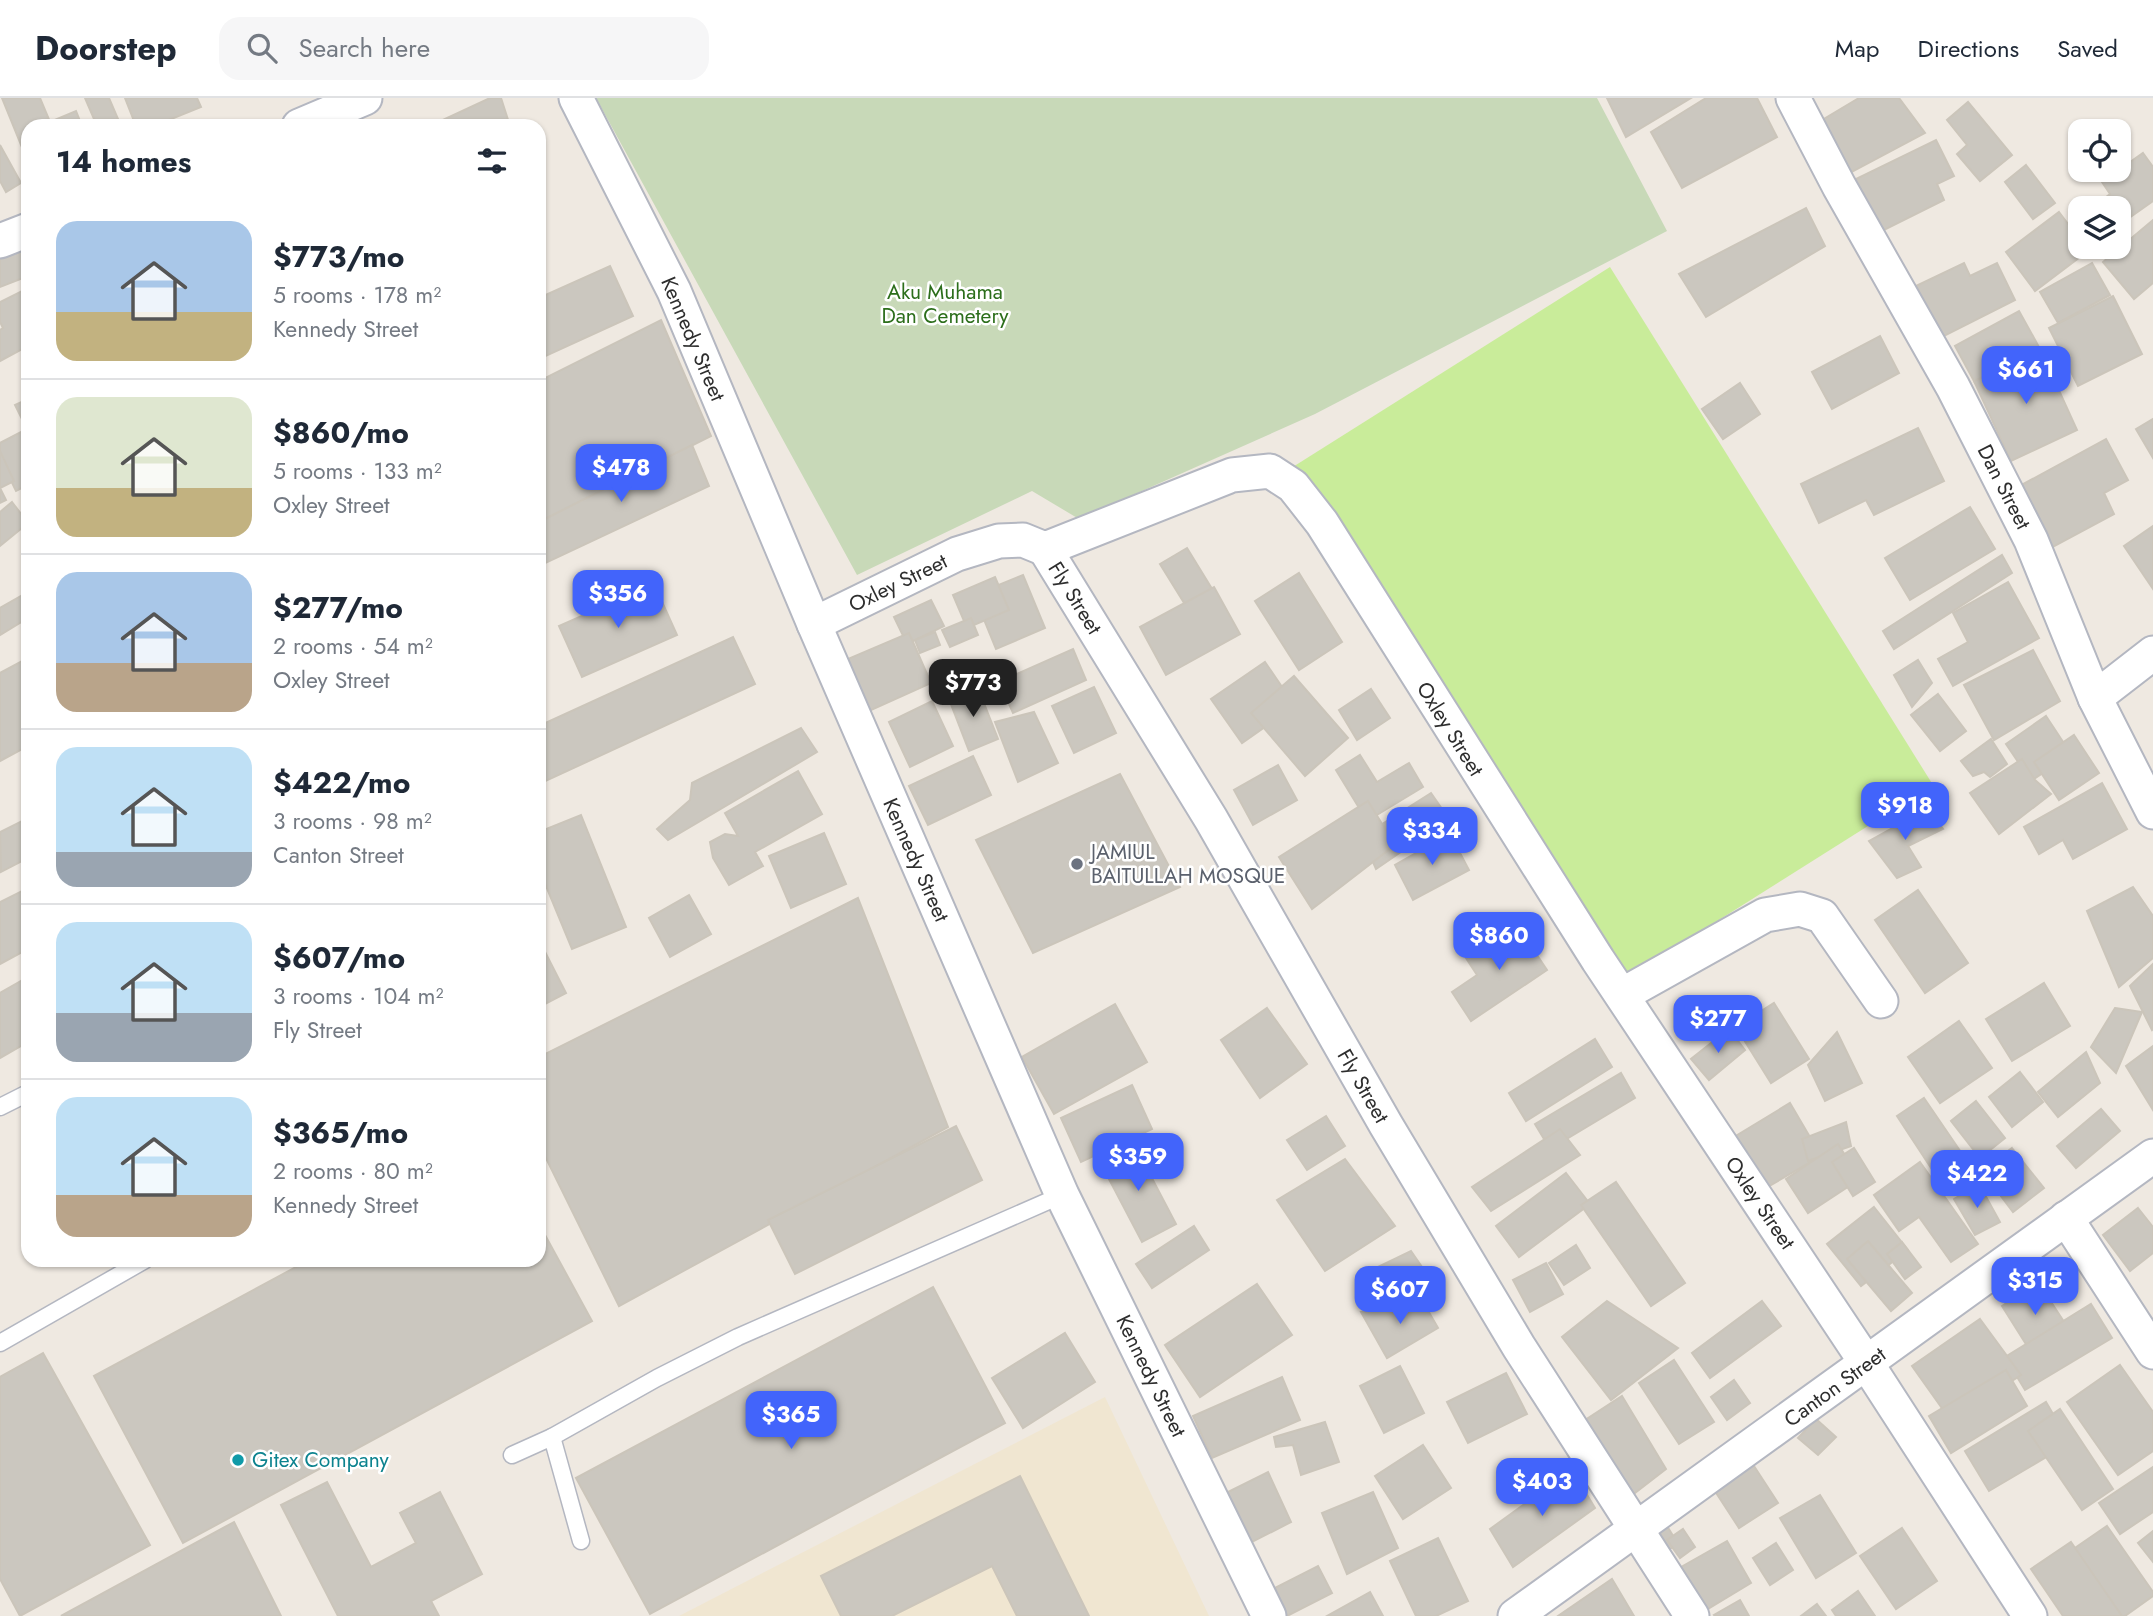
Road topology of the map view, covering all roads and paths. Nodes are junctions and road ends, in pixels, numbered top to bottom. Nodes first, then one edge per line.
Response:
1 (365, 98) edge
2 (576, 98) edge
3 (1793, 98) edge
4 (316, 119) edge
5 (21, 233) edge
6 (0, 241) edge
7 (1045, 550) junction
8 (814, 624) junction
9 (2151, 659) edge
10 (2095, 698) junction
11 (2153, 812) edge
12 (1622, 995) junction
13 (1881, 1001) dead end
14 (21, 1096) edge
15 (0, 1107) edge
16 (2153, 1156) edge
17 (1062, 1195) junction
18 (2066, 1218) junction
19 (133, 1267) edge
20 (0, 1343) edge
21 (2153, 1352) edge
22 (1867, 1364) junction
23 (552, 1437) junction
24 (512, 1455) dead end
25 (1637, 1528) junction
26 (581, 1541) dead end
27 (1269, 1616) edge
28 (1516, 1616) edge
29 (1692, 1616) edge
30 (2029, 1616) edge

1 - 4 street
2 - 8 street, Kennedy Street
3 - 10 street, Dan Street
5 - 6 street
7 - 8 street, Oxley Street
7 - 12 street, Oxley Street
7 - 25 street, Fly Street
8 - 17 street, Kennedy Street
9 - 10 street
10 - 11 street, Dan Street
12 - 13 street
12 - 22 street, Oxley Street
14 - 15 lane
16 - 18 street, Canton Street
17 - 23 lane
17 - 27 street, Kennedy Street
18 - 21 street
18 - 22 street, Canton Street
19 - 20 lane
22 - 25 street, Canton Street
22 - 30 street, Oxley Street
23 - 24 lane
23 - 26 lane
25 - 28 street, Canton Street
25 - 29 street, Fly Street

